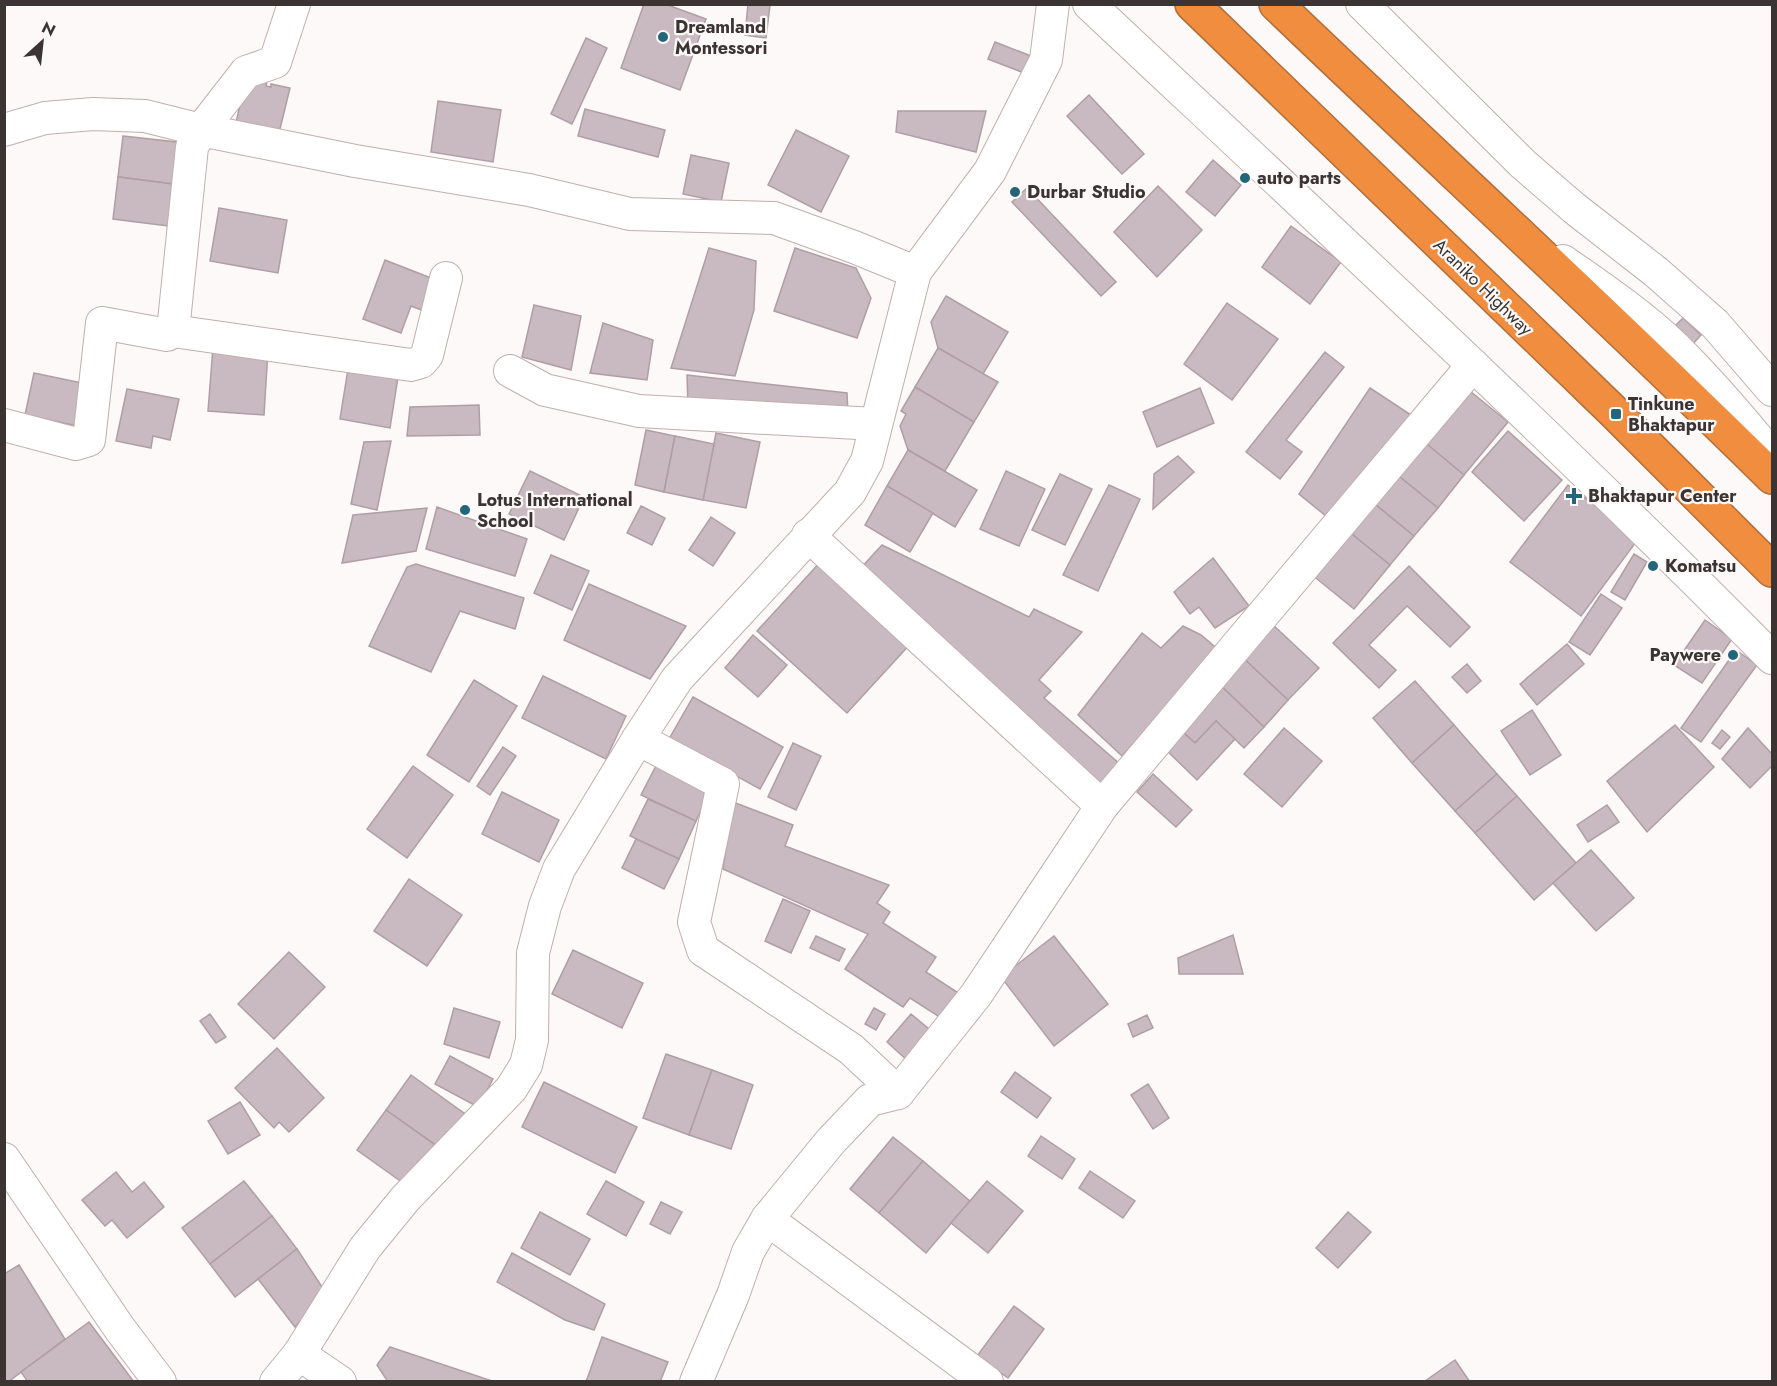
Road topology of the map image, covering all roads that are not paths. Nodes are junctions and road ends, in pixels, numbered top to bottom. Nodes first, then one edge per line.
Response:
1 (294, 4) edge
2 (1053, 4) edge
3 (1089, 4) edge
4 (1192, 4) edge
5 (1276, 4) edge
6 (1362, 4) edge
7 (4, 130) edge
8 (201, 130) junction
9 (1492, 210) junction
10 (915, 272) junction
11 (446, 278) dead end
12 (173, 331) junction
13 (1473, 365) junction
14 (510, 371) dead end
15 (1773, 390) edge
16 (876, 424) junction
17 (4, 425) edge
18 (1773, 456) edge
19 (1773, 477) edge
20 (808, 535) junction
21 (1773, 570) edge
22 (1773, 658) edge
23 (638, 739) junction
24 (1102, 806) junction
25 (898, 1093) junction
26 (4, 1159) edge
27 (767, 1219) junction
28 (300, 1354) junction
29 (160, 1382) edge
30 (276, 1382) edge
31 (340, 1382) edge
32 (696, 1382) edge
33 (987, 1382) edge

1 - 8 street
2 - 10 street
3 - 13 street
4 - 21 highway, Araniko Highway
5 - 9 highway
6 - 15 street
7 - 8 street
8 - 10 street
8 - 12 street
9 - 18 street
9 - 19 highway
10 - 16 street
11 - 12 street
12 - 17 street
13 - 22 street
13 - 24 street
14 - 16 street
16 - 20 street
20 - 23 street
20 - 24 street
23 - 25 street
23 - 28 street
24 - 25 street
25 - 27 street
26 - 29 street
27 - 32 street
27 - 33 street
28 - 30 street
28 - 31 street

